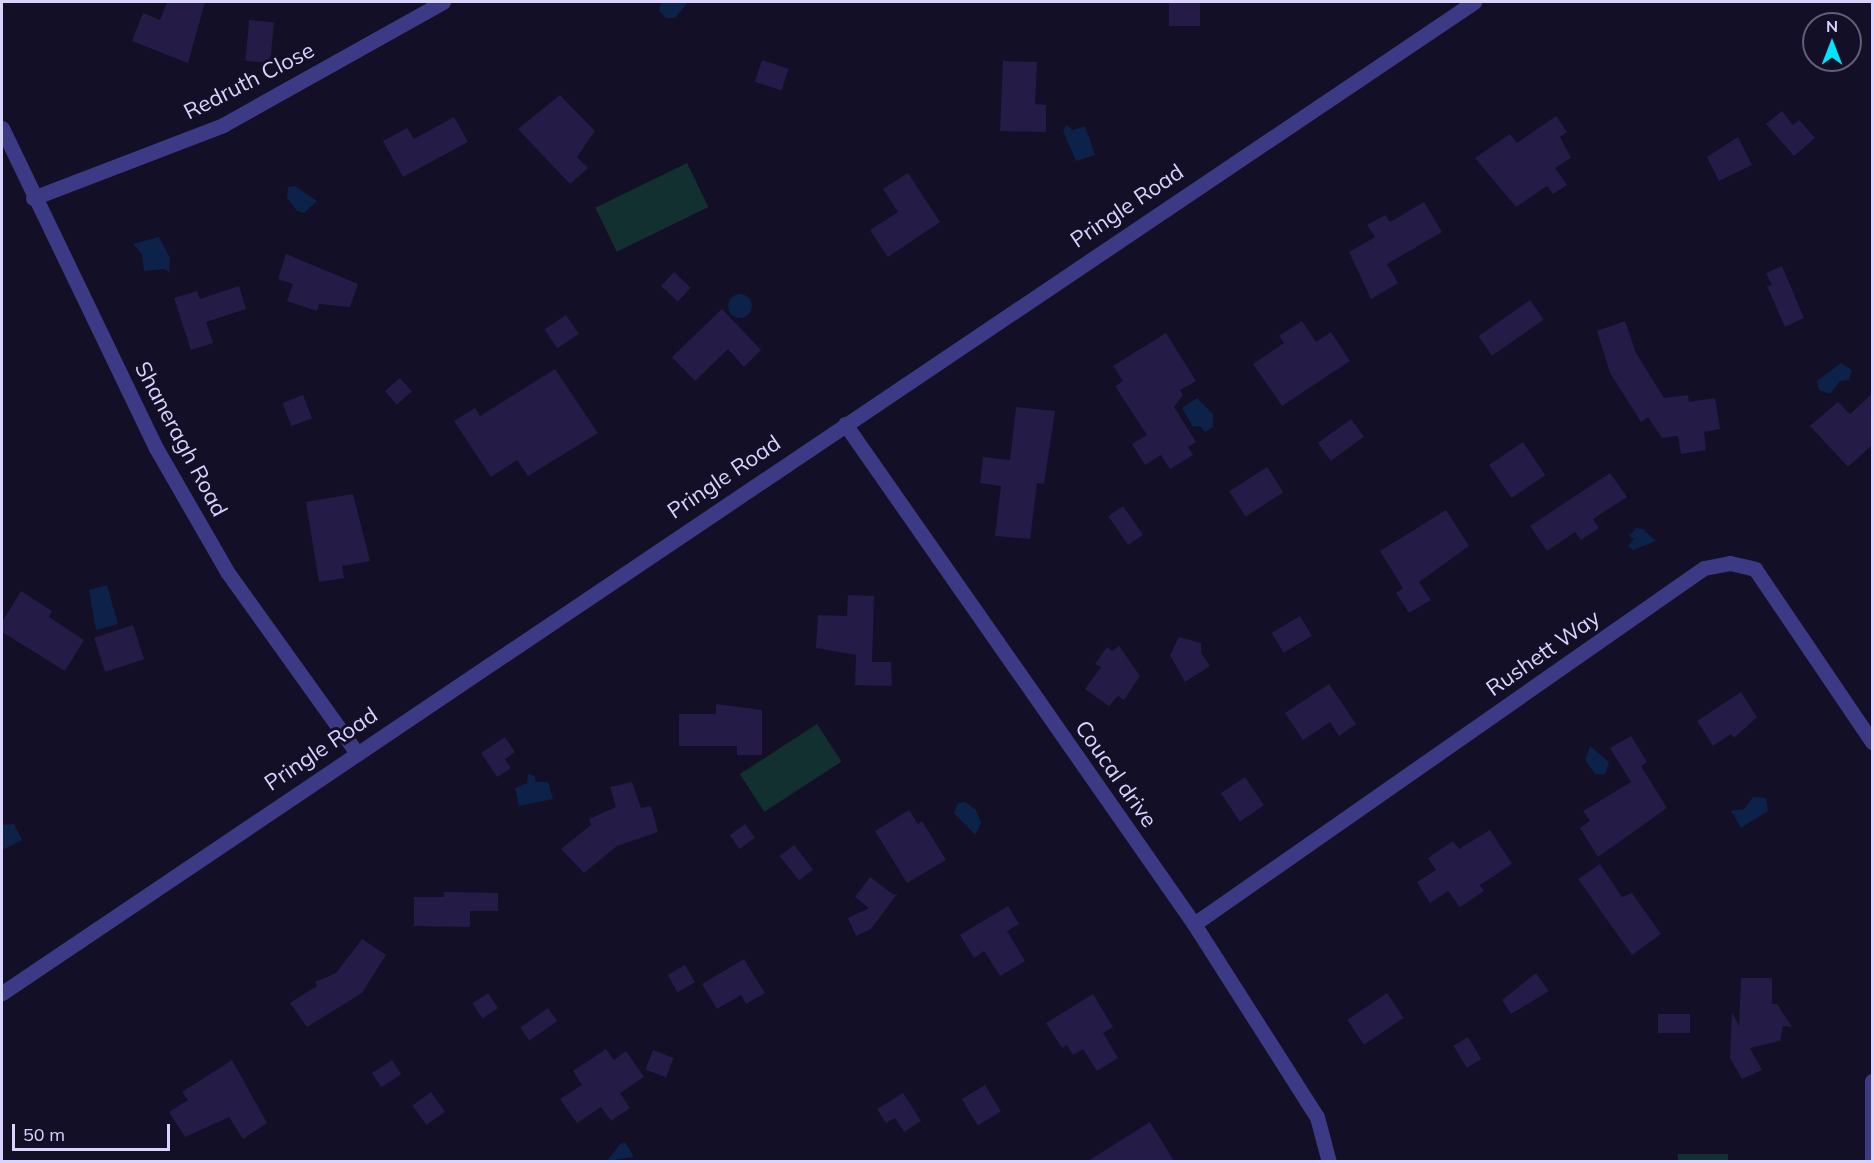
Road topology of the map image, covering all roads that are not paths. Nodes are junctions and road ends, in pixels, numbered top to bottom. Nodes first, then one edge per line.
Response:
1 (443, 2) edge
2 (1473, 2) edge
3 (2, 128) edge
4 (33, 198) junction
5 (845, 424) junction
6 (1872, 742) edge
7 (356, 752) junction
8 (1194, 924) junction
9 (2, 993) edge
10 (1872, 1081) edge
11 (1329, 1161) edge
12 (1872, 1161) edge

1 - 4 street, Redruth Close
2 - 5 street, Pringle Road
3 - 4 street, Shaneragh Road
4 - 7 street, Shaneragh Road
5 - 7 street, Pringle Road
5 - 8 street, Coucal drive
6 - 8 street, Rushett Way
7 - 9 street, Pringle Road
8 - 11 street, Coucal drive
10 - 12 street

